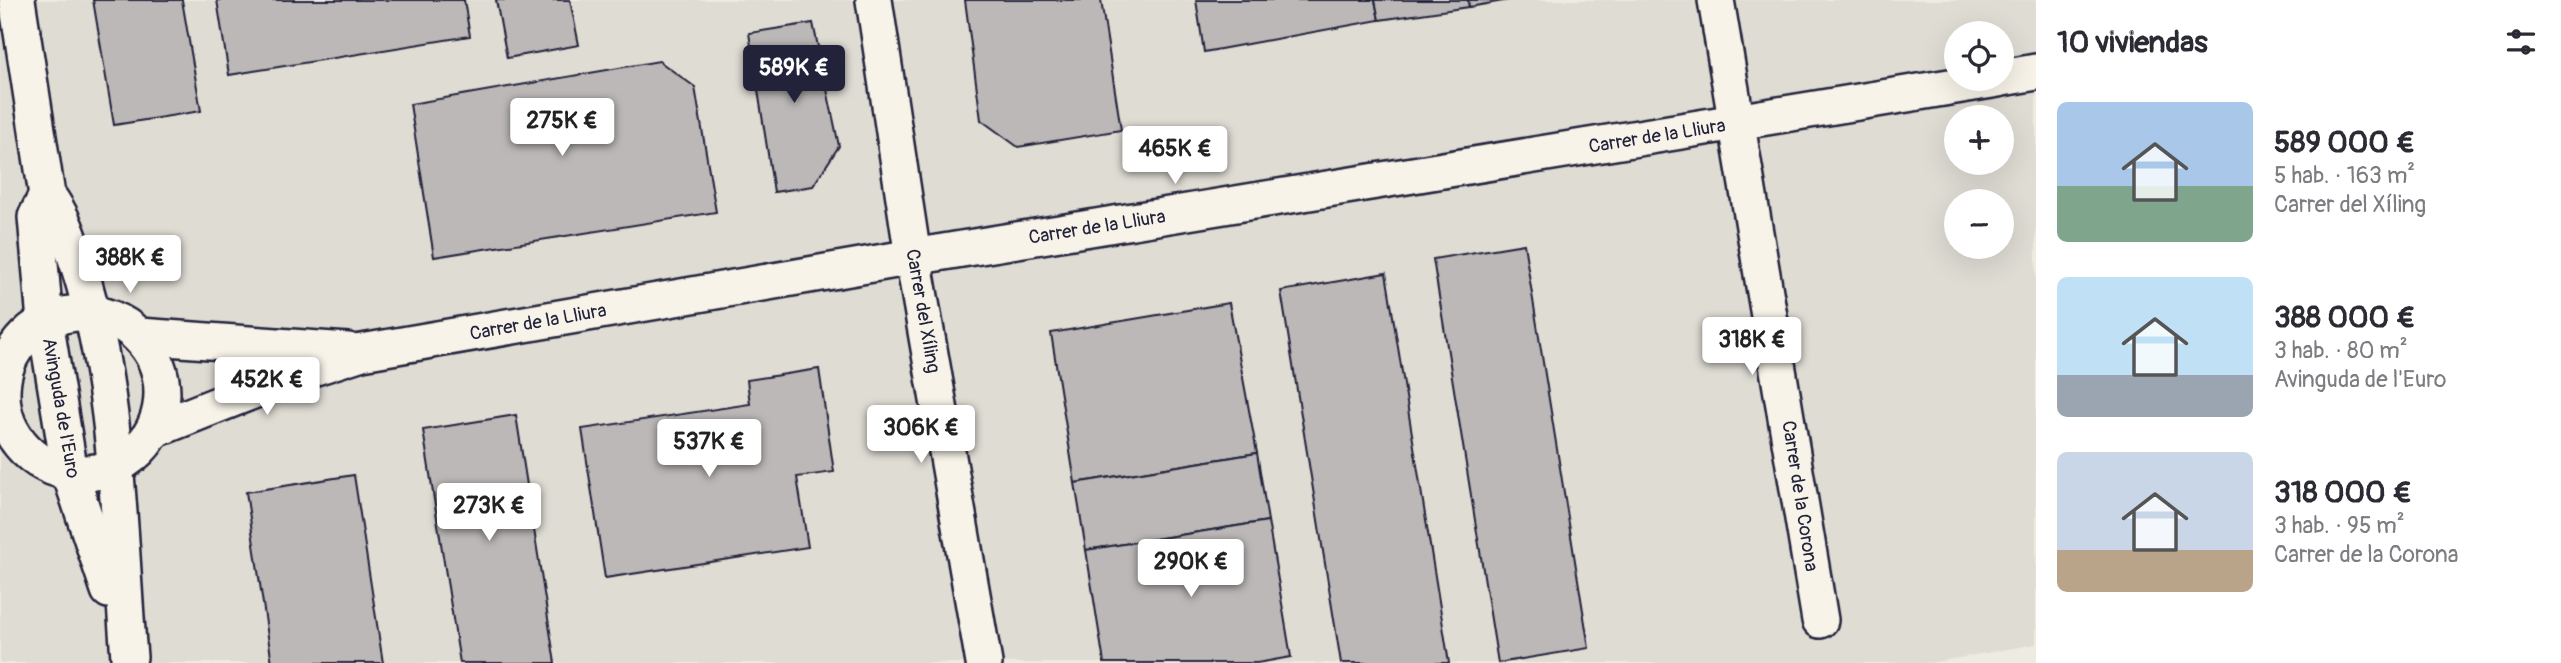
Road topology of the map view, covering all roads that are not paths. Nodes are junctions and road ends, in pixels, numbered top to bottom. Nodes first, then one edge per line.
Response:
1 (17, 0) edge
2 (874, 0) edge
3 (1716, 0) edge
4 (2036, 72) edge
5 (2014, 76) edge
6 (1944, 88) edge
7 (1735, 124) junction
8 (47, 195) junction
9 (913, 257) junction
10 (93, 313) junction
11 (45, 321) junction
12 (139, 335) junction
13 (362, 352) junction
14 (2, 372) edge
15 (154, 430) junction
16 (12, 450) edge
17 (117, 466) junction
18 (70, 473) junction
19 (1820, 620) dead end
20 (129, 660) edge
21 (984, 663) edge

1 - 8 street, Avinguda de l'Euro
2 - 9 street, Carrer del Xíling
3 - 7 street, Carrer de la Corona
4 - 5 street, Carrer de la Lliura
6 - 7 street, Carrer de la Lliura
7 - 9 street, Carrer de la Lliura
7 - 19 street, Carrer de la Corona
8 - 10 street, Avinguda de l'Euro
8 - 11 street, Avinguda de l'Euro
9 - 13 street, Carrer de la Lliura
9 - 21 street, Carrer del Xíling
10 - 11 street
10 - 12 street
10 - 17 street, Avinguda de l'Euro
11 - 14 street
11 - 18 street, Avinguda de l'Euro
12 - 13 street, Carrer de la Lliura
12 - 15 street
13 - 15 street, Carrer de la Lliura
14 - 16 street
15 - 17 street
16 - 18 street
17 - 18 street
17 - 20 street, Avinguda de l'Euro
18 - 20 street, Avinguda de l'Euro

